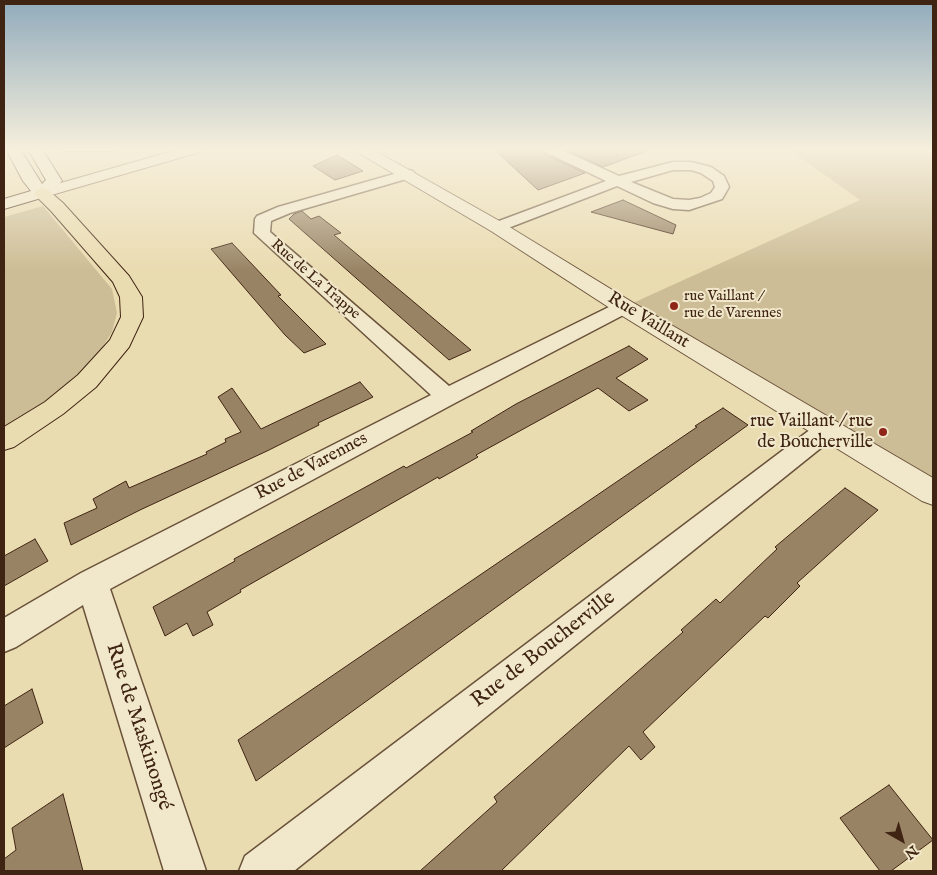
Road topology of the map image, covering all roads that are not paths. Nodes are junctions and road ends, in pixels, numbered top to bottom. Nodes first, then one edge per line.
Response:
1 (29, 190) edge
2 (36, 190) edge
3 (45, 190) edge
4 (356, 190) edge
5 (435, 190) edge
6 (595, 190) edge
7 (637, 190) edge
8 (721, 190) edge
9 (4, 195) edge
10 (4, 204) edge
11 (497, 227) junction
12 (624, 307) junction
13 (447, 397) junction
14 (828, 429) junction
15 (4, 440) edge
16 (933, 492) edge
17 (92, 583) junction
18 (4, 636) edge
19 (185, 871) edge
20 (260, 871) edge

1 - 9 street
2 - 10 street
3 - 15 highway
4 - 13 street, Rue de La Trappe
5 - 11 street, Rue Vaillant
6 - 11 street
7 - 8 street
11 - 12 street, Rue Vaillant
12 - 13 street, Rue de Varennes
12 - 14 street, Rue Vaillant
13 - 17 street, Rue de Varennes
14 - 16 street, Rue Vaillant
14 - 20 street, Rue de Boucherville
17 - 18 street, Rue de Varennes
17 - 19 street, Rue de Maskinongé

